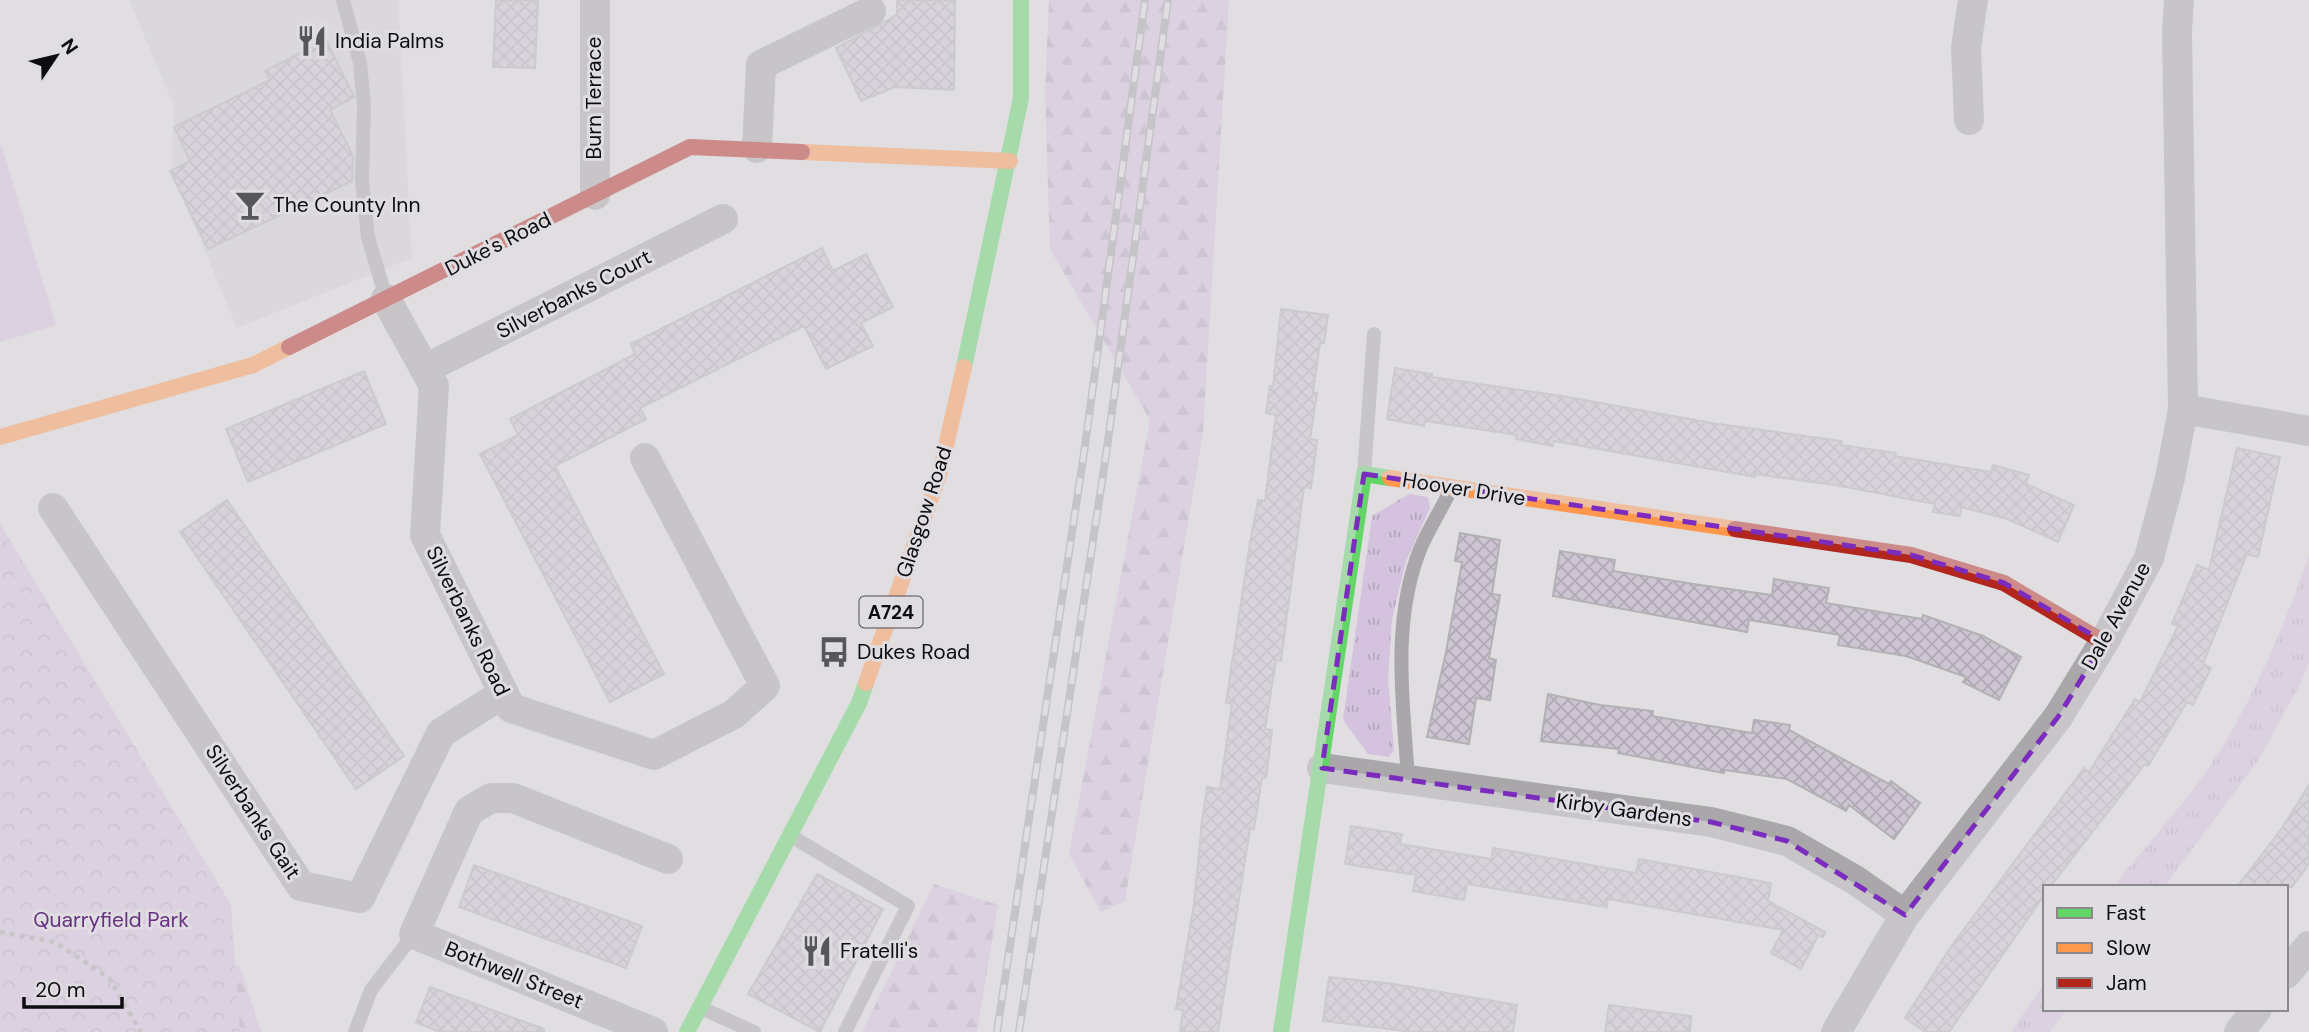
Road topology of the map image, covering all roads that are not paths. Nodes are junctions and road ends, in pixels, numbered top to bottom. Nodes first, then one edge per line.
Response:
1 (343, 0) edge
2 (595, 0) edge
3 (1021, 0) edge
4 (1973, 0) edge
5 (2179, 0) edge
6 (871, 11) dead end
7 (1969, 120) dead end
8 (757, 148) junction
9 (1010, 161) junction
10 (594, 195) junction
11 (723, 219) dead end
12 (386, 299) junction
13 (1374, 334) dead end
14 (425, 369) junction
15 (2183, 409) junction
16 (2309, 431) edge
17 (0, 437) edge
18 (645, 458) dead end
19 (1364, 474) junction
20 (1452, 488) junction
21 (53, 508) dead end
22 (2104, 642) junction
23 (504, 693) junction
24 (1322, 768) junction
25 (1408, 778) junction
26 (790, 835) junction
27 (668, 859) dead end
28 (1905, 915) junction
29 (414, 934) junction
30 (2309, 946) edge
31 (2288, 972) edge
32 (700, 1007) junction
33 (2255, 1011) edge
34 (355, 1032) edge
35 (653, 1032) edge
36 (687, 1032) edge
37 (754, 1032) edge
38 (845, 1032) edge
39 (1281, 1032) edge
40 (1836, 1032) edge
41 (2239, 1032) edge

1 - 12 lane
2 - 10 street, Burn Terrace
3 - 9 main road, A724
4 - 7 street
5 - 15 street, Dale Avenue
6 - 8 street
8 - 9 main road, Duke's Road
8 - 10 main road, Duke's Road
9 - 26 main road, Glasgow Road / A724
10 - 12 main road, Duke's Road
11 - 14 street, Silverbanks Court
12 - 14 street, Silverbanks Road
12 - 17 main road, Duke's Road
13 - 19 lane
14 - 23 street, Silverbanks Road
15 - 16 street
15 - 22 street, Dale Avenue
18 - 23 street, Silverbanks Road
19 - 20 main road, Hoover Drive
19 - 24 main road
20 - 22 main road, Hoover Drive
20 - 25 lane
21 - 23 street, Silverbanks Gait
22 - 28 street, Dale Avenue
24 - 25 street, Kirby Gardens
24 - 39 main road
25 - 28 street, Kirby Gardens
26 - 32 main road, Glasgow Road / A724
26 - 38 lane
27 - 29 street
28 - 40 street, Dale Avenue
29 - 34 lane
29 - 35 street, Bothwell Street
30 - 31 street
32 - 36 main road, Glasgow Road / A724
32 - 37 lane
33 - 41 street

